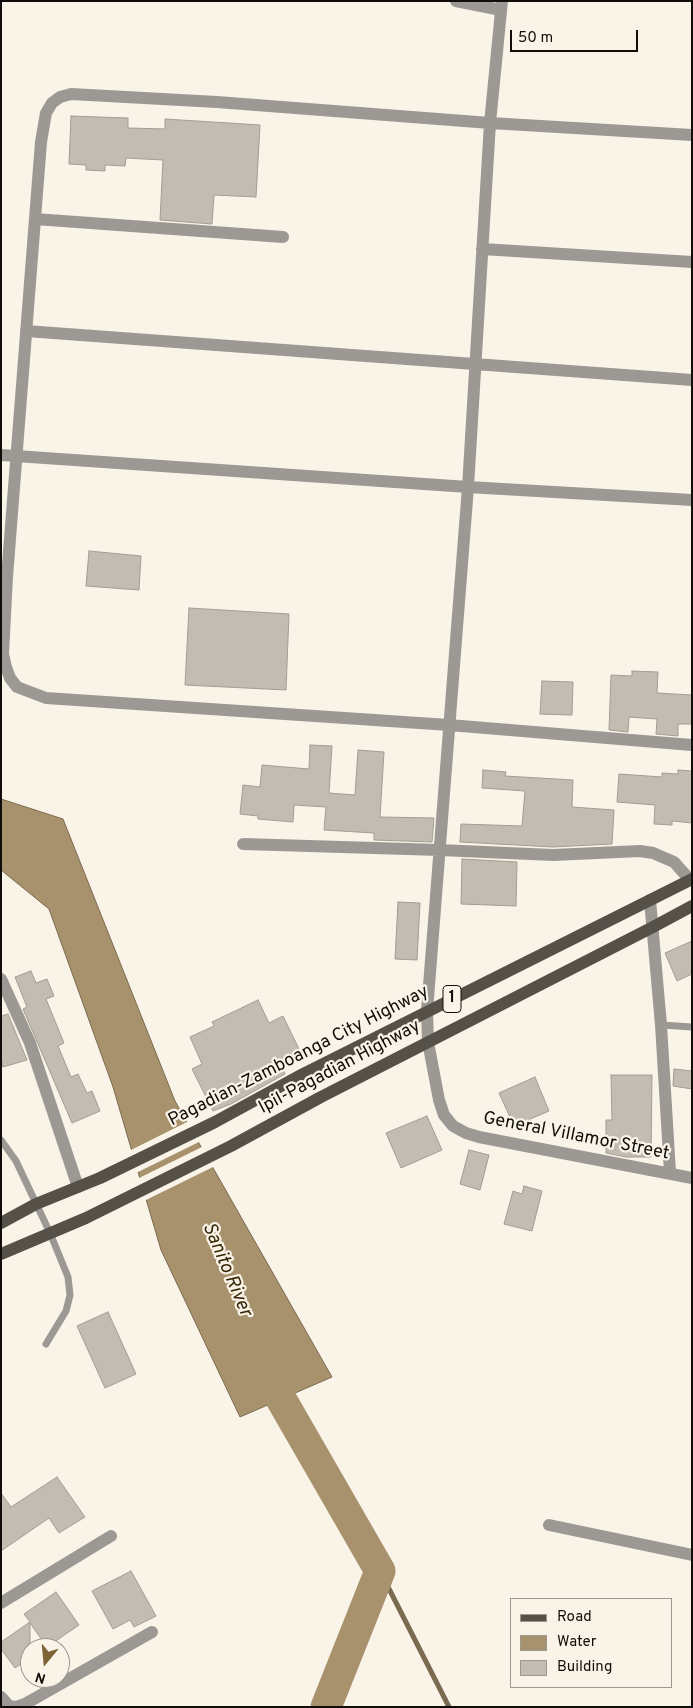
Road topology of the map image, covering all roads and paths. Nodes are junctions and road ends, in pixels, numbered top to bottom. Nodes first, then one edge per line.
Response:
1 (456, 1) edge
2 (501, 6) edge
3 (490, 123) junction
4 (692, 135) edge
5 (35, 219) junction
6 (283, 237) dead end
7 (482, 250) junction
8 (692, 262) edge
9 (26, 332) junction
10 (475, 363) junction
11 (692, 380) edge
12 (1, 455) edge
13 (18, 456) junction
14 (468, 487) junction
15 (692, 500) edge
16 (4, 577) edge
17 (449, 725) junction
18 (692, 745) edge
19 (243, 844) dead end
20 (440, 850) junction
21 (691, 880) edge
22 (650, 900) junction
23 (692, 906) edge
24 (652, 927) junction
25 (1, 978) edge
26 (427, 1011) junction
27 (661, 1025) junction
28 (692, 1027) edge
29 (428, 1042) junction
30 (1, 1140) edge
31 (670, 1172) junction
32 (692, 1178) edge
33 (78, 1187) junction
34 (36, 1204) junction
35 (1, 1223) edge
36 (50, 1233) junction
37 (1, 1254) edge
38 (46, 1344) dead end
39 (549, 1525) dead end
40 (111, 1536) dead end
41 (692, 1555) edge
42 (1, 1603) edge
43 (152, 1632) dead end
44 (1, 1697) edge

1 - 2 street
2 - 3 street, General Villamor Street
3 - 4 street
3 - 5 street
3 - 7 street, General Villamor Street
5 - 6 street
5 - 9 street
7 - 8 street
7 - 10 street, General Villamor Street
9 - 10 street
9 - 13 street
10 - 11 street
10 - 14 street, General Villamor Street
12 - 13 street
13 - 14 street
13 - 16 street
14 - 15 street
14 - 17 street, General Villamor Street
16 - 17 street
17 - 18 street
17 - 20 street, General Villamor Street
19 - 20 street
20 - 21 street
20 - 26 street, General Villamor Street
21 - 22 main road, Pagadian-Zamboanga City Highway / 1
22 - 24 street
22 - 26 main road, Pagadian-Zamboanga City Highway / 1
23 - 24 main road, Ipil-Pagadian Highway / 1
24 - 27 street
24 - 29 main road, Ipil-Pagadian Highway / 1
25 - 33 street
26 - 29 street, General Villamor Street
26 - 33 main road, Pagadian-Zamboanga City Highway / 1
27 - 28 lane
27 - 31 street
29 - 31 street, General Villamor Street
29 - 36 main road, Ipil-Pagadian Highway / 1
30 - 34 lane
31 - 32 street, General Villamor Street
33 - 34 main road, Pagadian-Zamboanga City Highway / 1
34 - 35 main road, Pagadian-Zamboanga City Highway / 1
34 - 36 lane
36 - 37 main road, Ipil-Pagadian Highway / 1
36 - 38 lane
39 - 41 street
40 - 42 street
43 - 44 street

